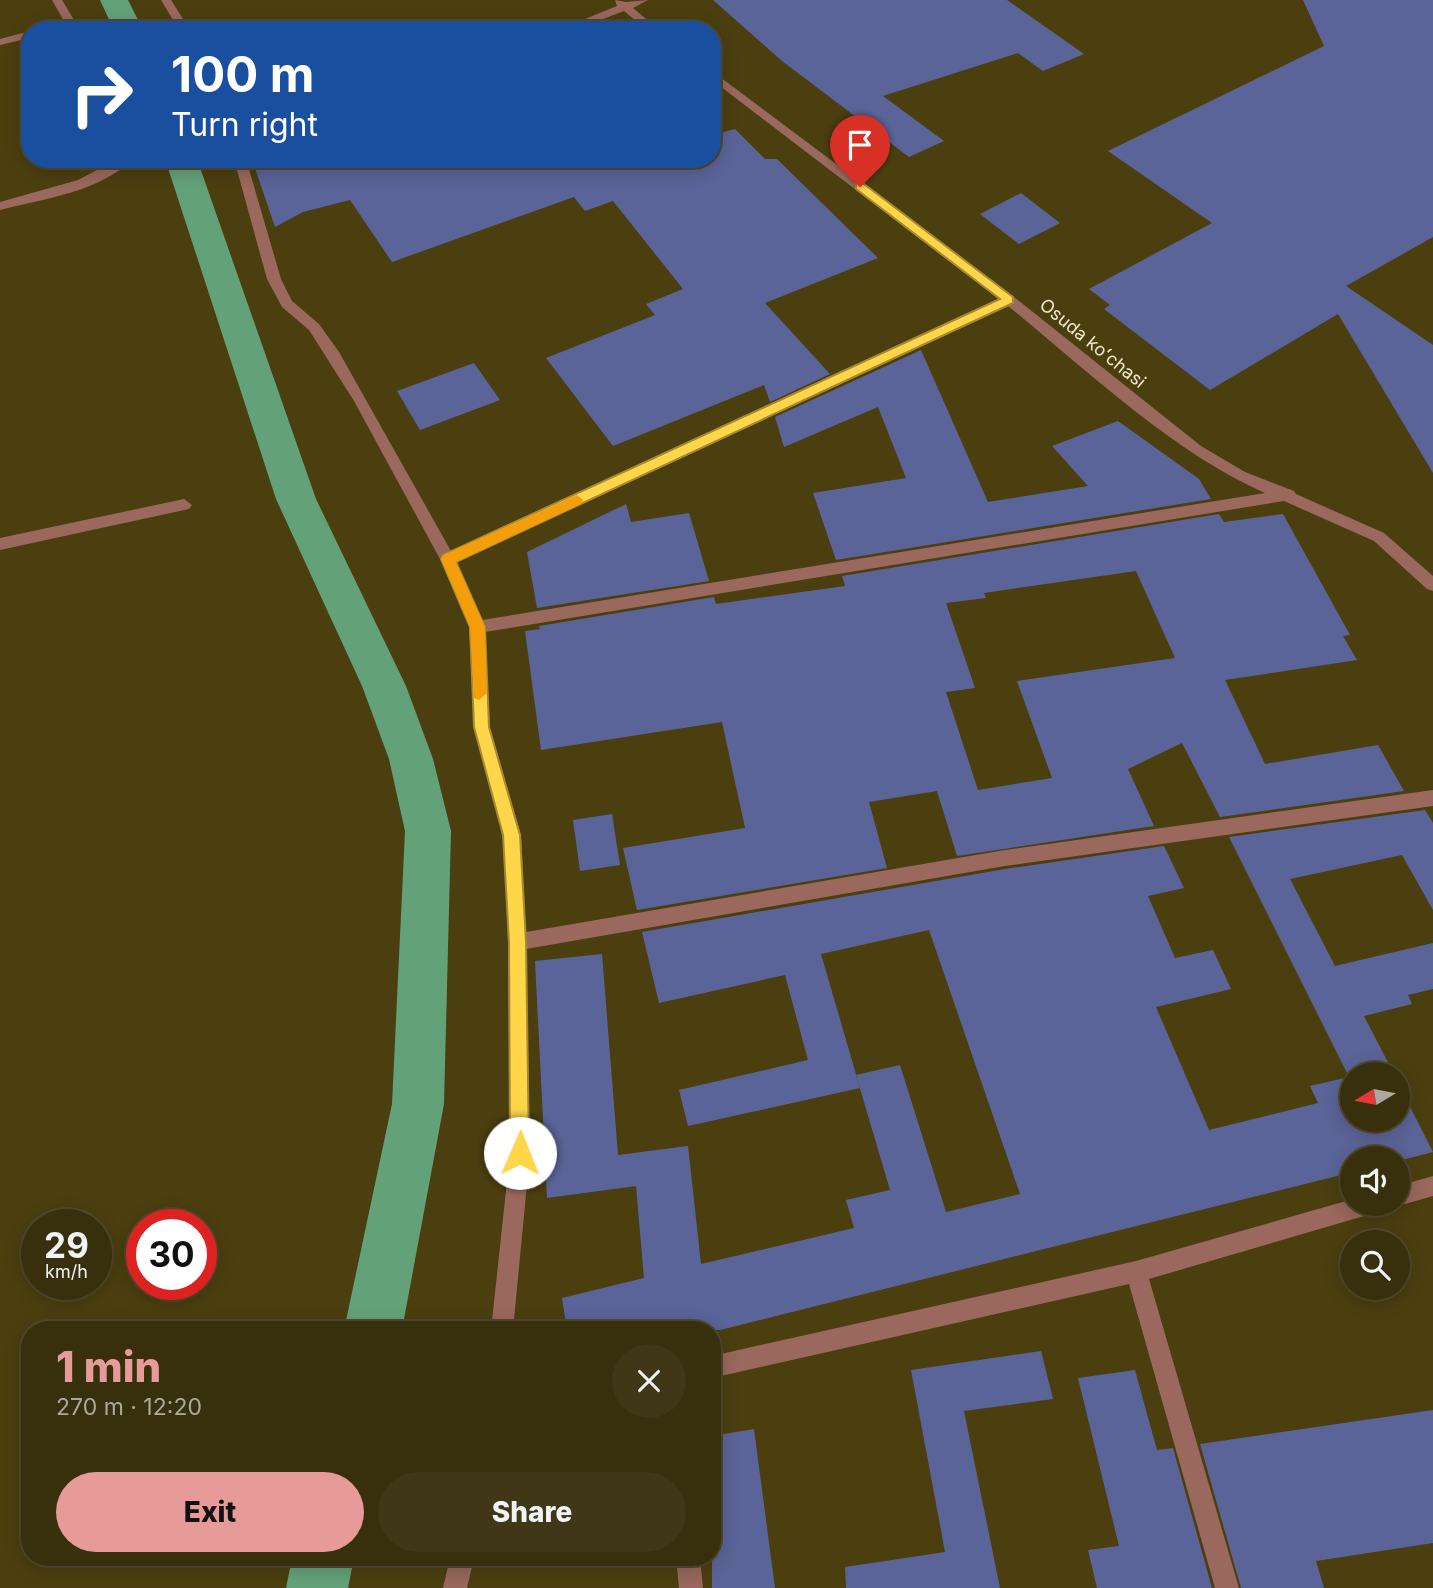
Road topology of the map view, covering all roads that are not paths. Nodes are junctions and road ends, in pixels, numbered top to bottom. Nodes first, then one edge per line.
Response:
1 (57, 0) edge
2 (166, 0) edge
3 (643, 0) edge
4 (621, 4) edge
5 (70, 21) edge
6 (179, 21) edge
7 (583, 21) edge
8 (643, 21) edge
9 (21, 36) edge
10 (0, 42) edge
11 (721, 81) edge
12 (113, 168) edge
13 (243, 168) edge
14 (0, 206) edge
15 (1009, 300) junction
16 (1289, 495) junction
17 (184, 505) dead end
18 (0, 544) edge
19 (448, 559) junction
20 (1433, 585) edge
21 (477, 627) junction
22 (1433, 798) edge
23 (517, 942) junction
24 (1433, 1186) edge
25 (1410, 1193) edge
26 (1340, 1213) edge
27 (1136, 1272) junction
28 (503, 1321) edge
29 (721, 1365) edge
30 (460, 1566) edge
31 (689, 1566) edge
32 (455, 1588) edge
33 (691, 1588) edge
34 (1227, 1588) edge

1 - 5 street
2 - 6 street
3 - 4 street
4 - 7 street
4 - 8 street
9 - 10 street
11 - 15 street, Osuda koʻchasi
12 - 14 street
13 - 19 street
15 - 16 street, Osuda koʻchasi
15 - 19 street
16 - 20 street, Osuda koʻchasi
16 - 21 street
17 - 18 street
19 - 21 street
21 - 23 street
22 - 23 street
23 - 28 street
24 - 25 street
26 - 27 street
27 - 29 street
27 - 34 street
30 - 32 street
31 - 33 street

